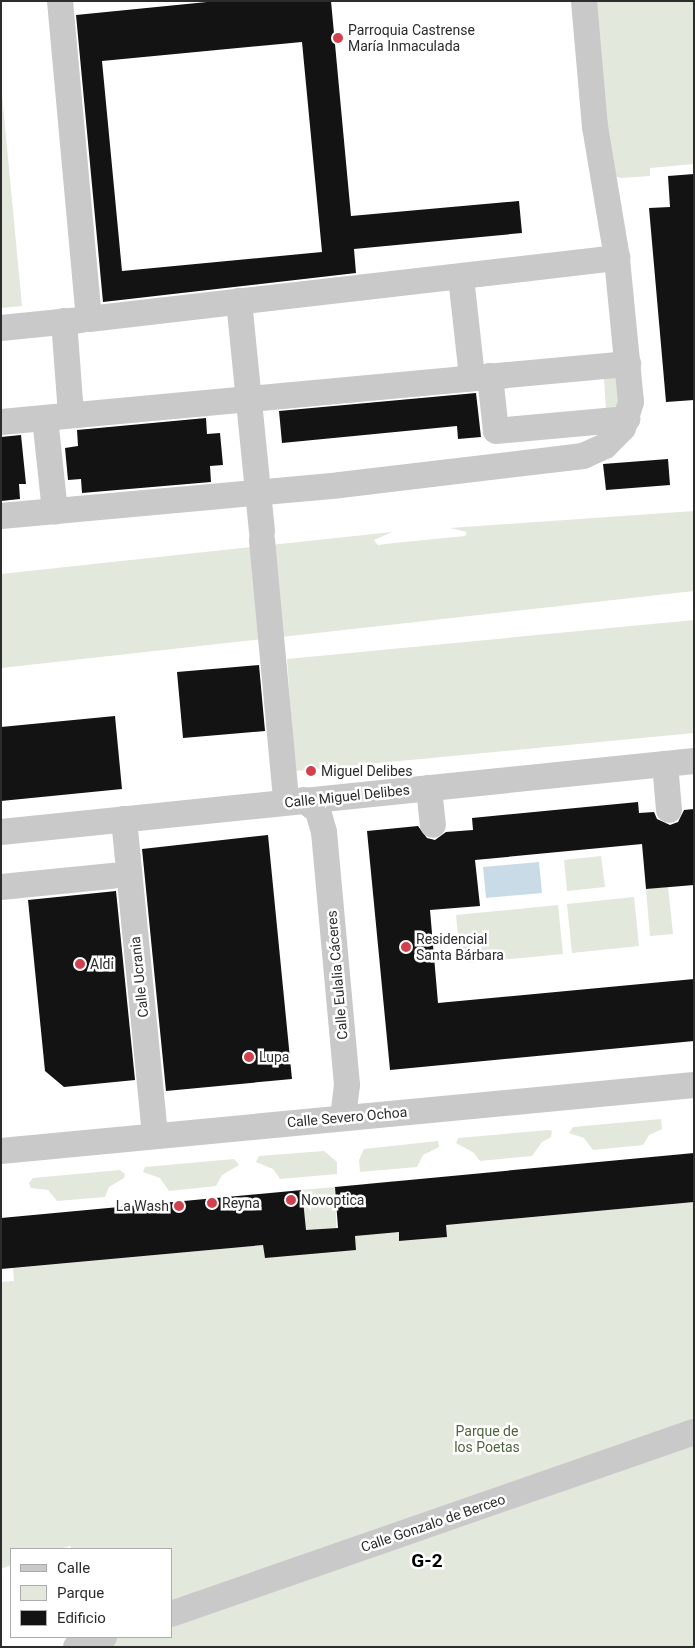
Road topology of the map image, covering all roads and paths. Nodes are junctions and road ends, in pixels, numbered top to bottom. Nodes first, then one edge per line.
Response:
1 (60, 1) edge
2 (584, 1) edge
3 (617, 258) junction
4 (461, 276) junction
5 (239, 301) junction
6 (89, 319) junction
7 (64, 321) junction
8 (1, 328) edge
9 (628, 364) junction
10 (481, 377) junction
11 (249, 397) junction
12 (72, 416) junction
13 (45, 418) junction
14 (627, 419) junction
15 (1, 422) edge
16 (258, 491) junction
17 (55, 510) junction
18 (1, 516) edge
19 (694, 761) edge
20 (665, 764) junction
21 (429, 788) junction
22 (294, 794) junction
23 (345, 796) junction
24 (669, 810) dead end
25 (124, 819) junction
26 (433, 825) dead end
27 (1, 832) edge
28 (324, 832) junction
29 (112, 876) dead end
30 (1, 887) edge
31 (694, 1085) edge
32 (343, 1117) junction
33 (155, 1136) junction
34 (1, 1151) edge
35 (694, 1432) edge
36 (172, 1614) edge
37 (101, 1638) edge
38 (76, 1647) edge

1 - 6 street
2 - 3 street
3 - 4 street
3 - 9 street
4 - 5 street
4 - 10 street
5 - 6 street
5 - 11 street
6 - 7 street
7 - 8 street
7 - 12 street
9 - 10 street
9 - 14 street
10 - 11 street
10 - 14 street
11 - 12 street
11 - 16 street
12 - 13 street
13 - 15 street
13 - 17 street
14 - 16 street
16 - 17 street
16 - 22 street
17 - 18 street
19 - 20 street, Calle Miguel Delibes
20 - 21 street, Calle Miguel Delibes
20 - 24 street
21 - 23 street, Calle Miguel Delibes
21 - 26 street
22 - 23 street, Calle Miguel Delibes
22 - 25 street, Calle Miguel Delibes
22 - 28 street, Calle Eulalia Cáceres
23 - 28 street, Calle Eulalia Cáceres
25 - 27 street, Calle Miguel Delibes
25 - 33 street, Calle Ucrania
28 - 32 street, Calle Eulalia Cáceres
29 - 30 street
31 - 32 street, Calle Severo Ochoa
32 - 33 street, Calle Severo Ochoa
33 - 34 street, Calle Severo Ochoa
35 - 36 street, Calle Gonzalo de Berceo
37 - 38 street

